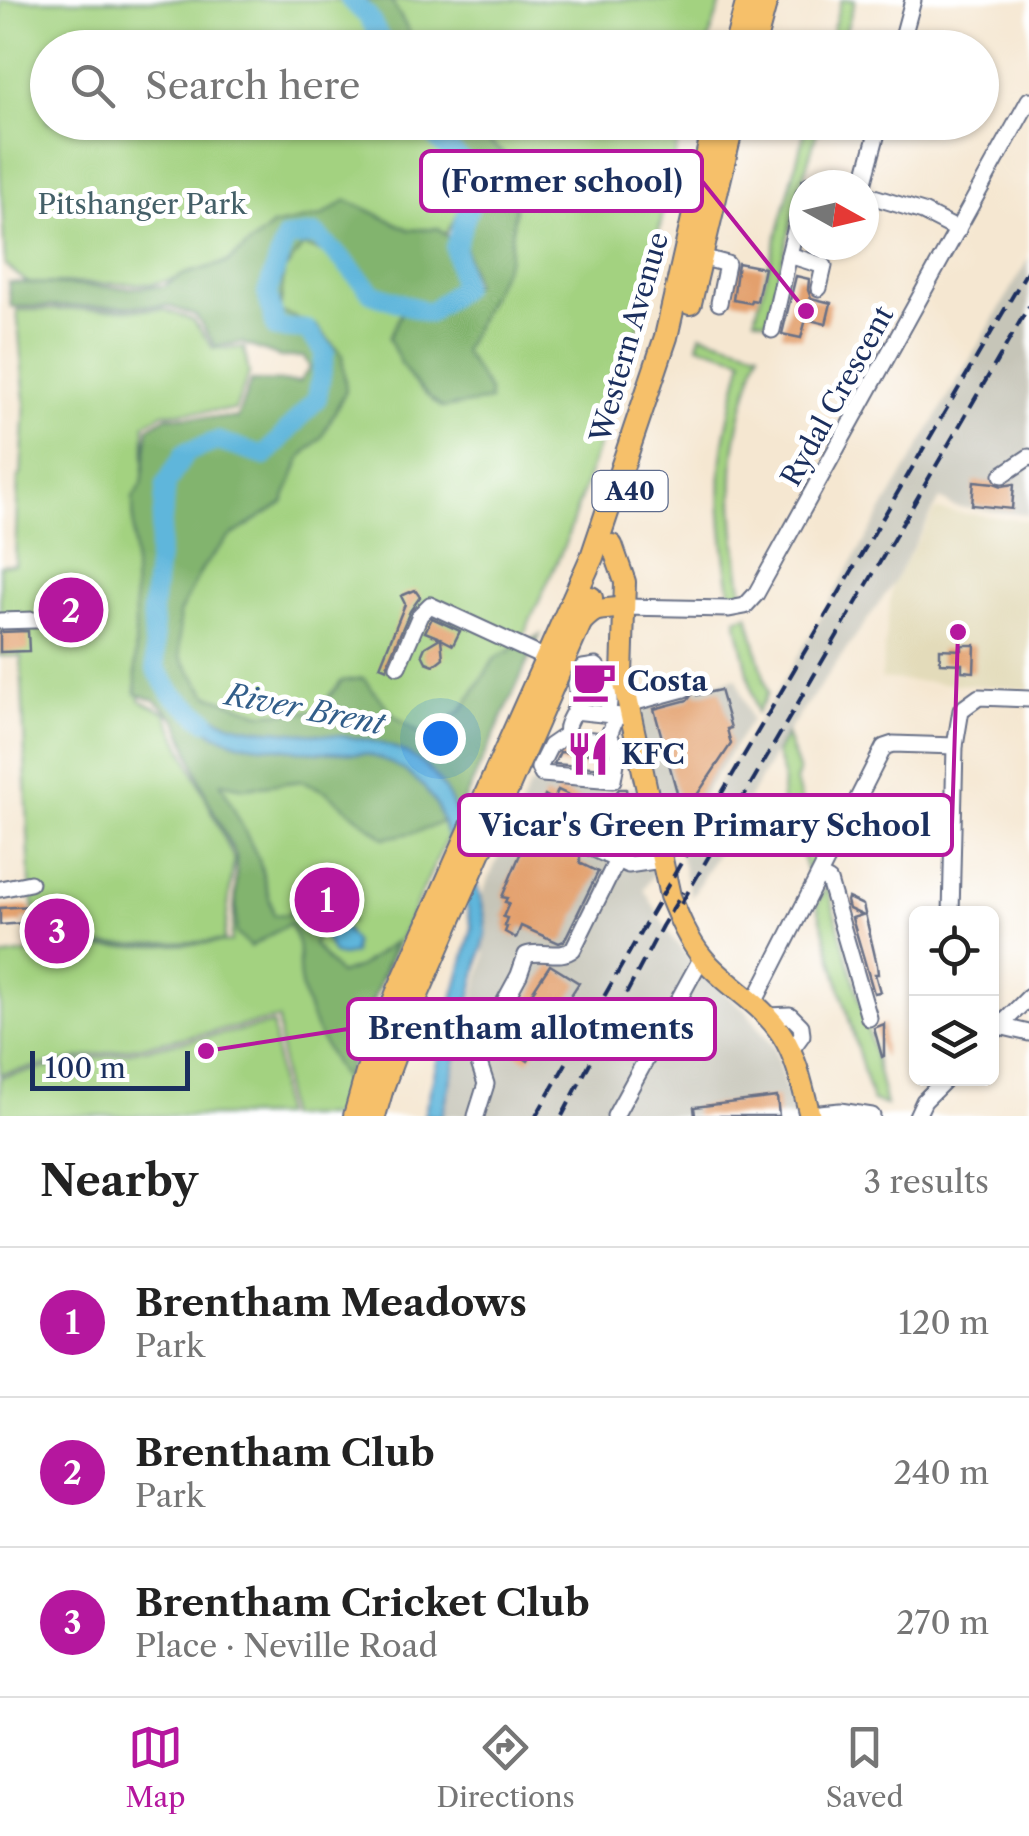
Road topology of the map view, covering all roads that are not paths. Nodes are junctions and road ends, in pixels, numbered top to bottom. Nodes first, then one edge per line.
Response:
1 (748, 0) edge
2 (766, 0) edge
3 (913, 0) edge
4 (740, 30) edge
5 (758, 30) edge
6 (905, 30) edge
7 (1029, 100) edge
8 (711, 140) edge
9 (729, 140) edge
10 (875, 140) edge
11 (867, 170) edge
12 (879, 199) edge
13 (958, 230) junction
14 (789, 256) edge
15 (700, 257) junction
16 (803, 260) edge
17 (819, 288) dead end
18 (719, 303) dead end
19 (772, 330) dead end
20 (1029, 457) edge
21 (1002, 475) dead end
22 (612, 545) junction
23 (623, 607) junction
24 (68, 619) dead end
25 (0, 621) edge
26 (580, 625) junction
27 (548, 660) junction
28 (398, 666) dead end
29 (684, 689) dead end
30 (1029, 699) edge
31 (580, 711) junction
32 (620, 713) junction
33 (566, 735) junction
34 (610, 735) junction
35 (955, 746) junction
36 (557, 832) dead end
37 (476, 839) junction
38 (617, 860) junction
39 (662, 860) junction
40 (820, 876) junction
41 (30, 883) dead end
42 (0, 889) edge
43 (951, 906) edge
44 (440, 922) junction
45 (702, 957) junction
46 (1029, 997) edge
47 (761, 1010) junction
48 (871, 1010) dead end
49 (999, 1027) edge
50 (999, 1030) edge
51 (1029, 1032) edge
52 (938, 1086) edge
53 (810, 1115) edge
54 (355, 1116) edge
55 (374, 1116) edge
56 (476, 1116) edge
57 (616, 1116) edge
58 (872, 1116) edge
59 (917, 1116) edge

1 - 4 highway
2 - 5 highway
3 - 6 street
7 - 13 street, Rydal Crescent
8 - 27 highway, Western Avenue / A40
9 - 15 highway, Western Avenue / A40
10 - 11 street
12 - 13 street
13 - 23 street, Rydal Crescent
14 - 19 street
15 - 18 street
15 - 22 highway, Western Avenue / A40
16 - 17 street
20 - 21 street
22 - 23 main road
22 - 26 highway, Western Avenue / A40
23 - 26 main road
23 - 32 main road
24 - 25 street
26 - 37 highway, Western Avenue / A40
27 - 28 street
27 - 37 highway, Western Avenue / A40
29 - 32 street
30 - 35 street
31 - 32 street
31 - 32 street
31 - 33 street
32 - 34 street
32 - 39 main road
33 - 34 street
33 - 34 street
35 - 40 street
35 - 43 street
36 - 38 street
37 - 44 highway, Western Avenue / A40
38 - 39 street
38 - 56 street
39 - 45 main road
40 - 47 street
40 - 48 street
41 - 42 street
44 - 54 highway, Western Avenue / A40
44 - 55 highway, Western Avenue / A40
45 - 47 main road
45 - 57 street
46 - 49 street
47 - 53 main road
50 - 51 street
52 - 59 street
53 - 58 street

